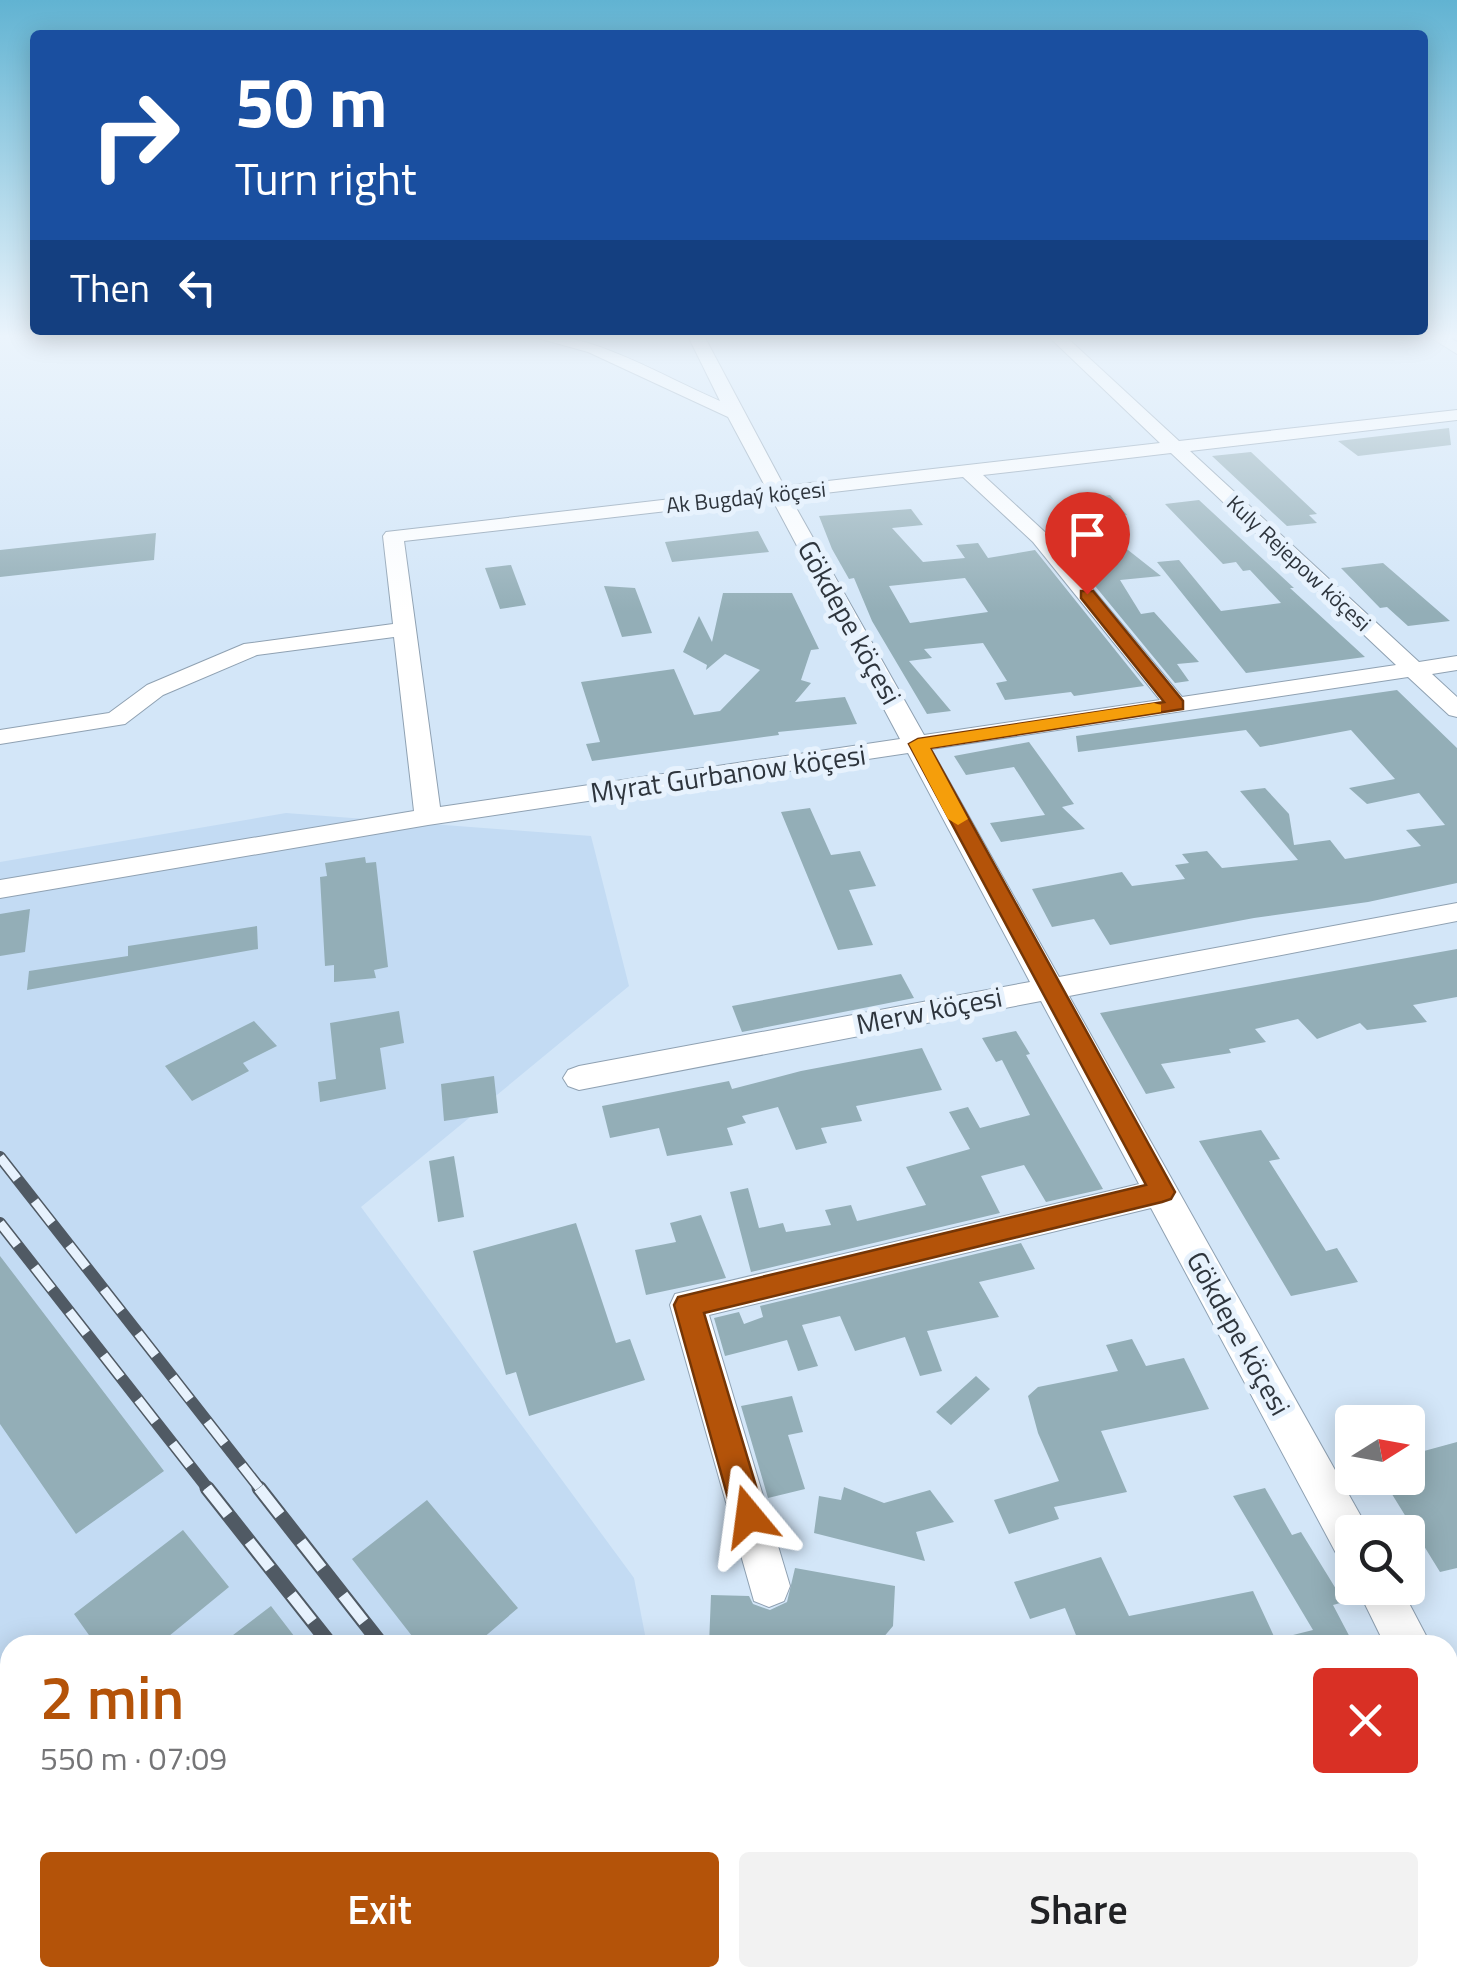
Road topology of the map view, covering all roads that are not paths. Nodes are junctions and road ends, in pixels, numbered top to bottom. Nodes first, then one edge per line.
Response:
1 (742, 427) edge
2 (1155, 427) edge
3 (1339, 427) edge
4 (1173, 443) junction
5 (970, 472) junction
6 (876, 482) junction
7 (779, 494) junction
8 (404, 629) junction
9 (1457, 663) edge
10 (1412, 670) junction
11 (1176, 705) junction
12 (1457, 710) edge
13 (0, 736) edge
14 (918, 744) junction
15 (428, 817) junction
16 (0, 889) edge
17 (1457, 912) edge
18 (1048, 986) junction
19 (579, 1078) dead end
20 (1162, 1192) junction
21 (1337, 1515) edge
22 (769, 1586) dead end
23 (1387, 1605) edge
24 (1404, 1635) edge

1 - 7 street, Gökdepe köçesi
2 - 4 street, Kuly Rejepow köçesi
3 - 4 street, Ak Bugdaý köçesi
4 - 5 street, Ak Bugdaý köçesi
4 - 6 street
4 - 10 street, Kuly Rejepow köçesi
5 - 6 street, Ak Bugdaý köçesi
5 - 11 street
6 - 7 street, Ak Bugdaý köçesi
7 - 8 street, Ak Bugdaý köçesi
7 - 14 street, Gökdepe köçesi
8 - 13 street
8 - 15 street
9 - 10 street, Myrat Gurbanow köçesi
10 - 11 street, Myrat Gurbanow köçesi
10 - 12 street, Kuly Rejepow köçesi
11 - 14 street, Myrat Gurbanow köçesi
14 - 15 street, Myrat Gurbanow köçesi
14 - 18 street, Gökdepe köçesi
15 - 16 street, Myrat Gurbanow köçesi
17 - 18 street, Merw köçesi
18 - 19 street, Merw köçesi
18 - 20 street, Gökdepe köçesi
20 - 21 street, Gökdepe köçesi
20 - 22 street
23 - 24 street

